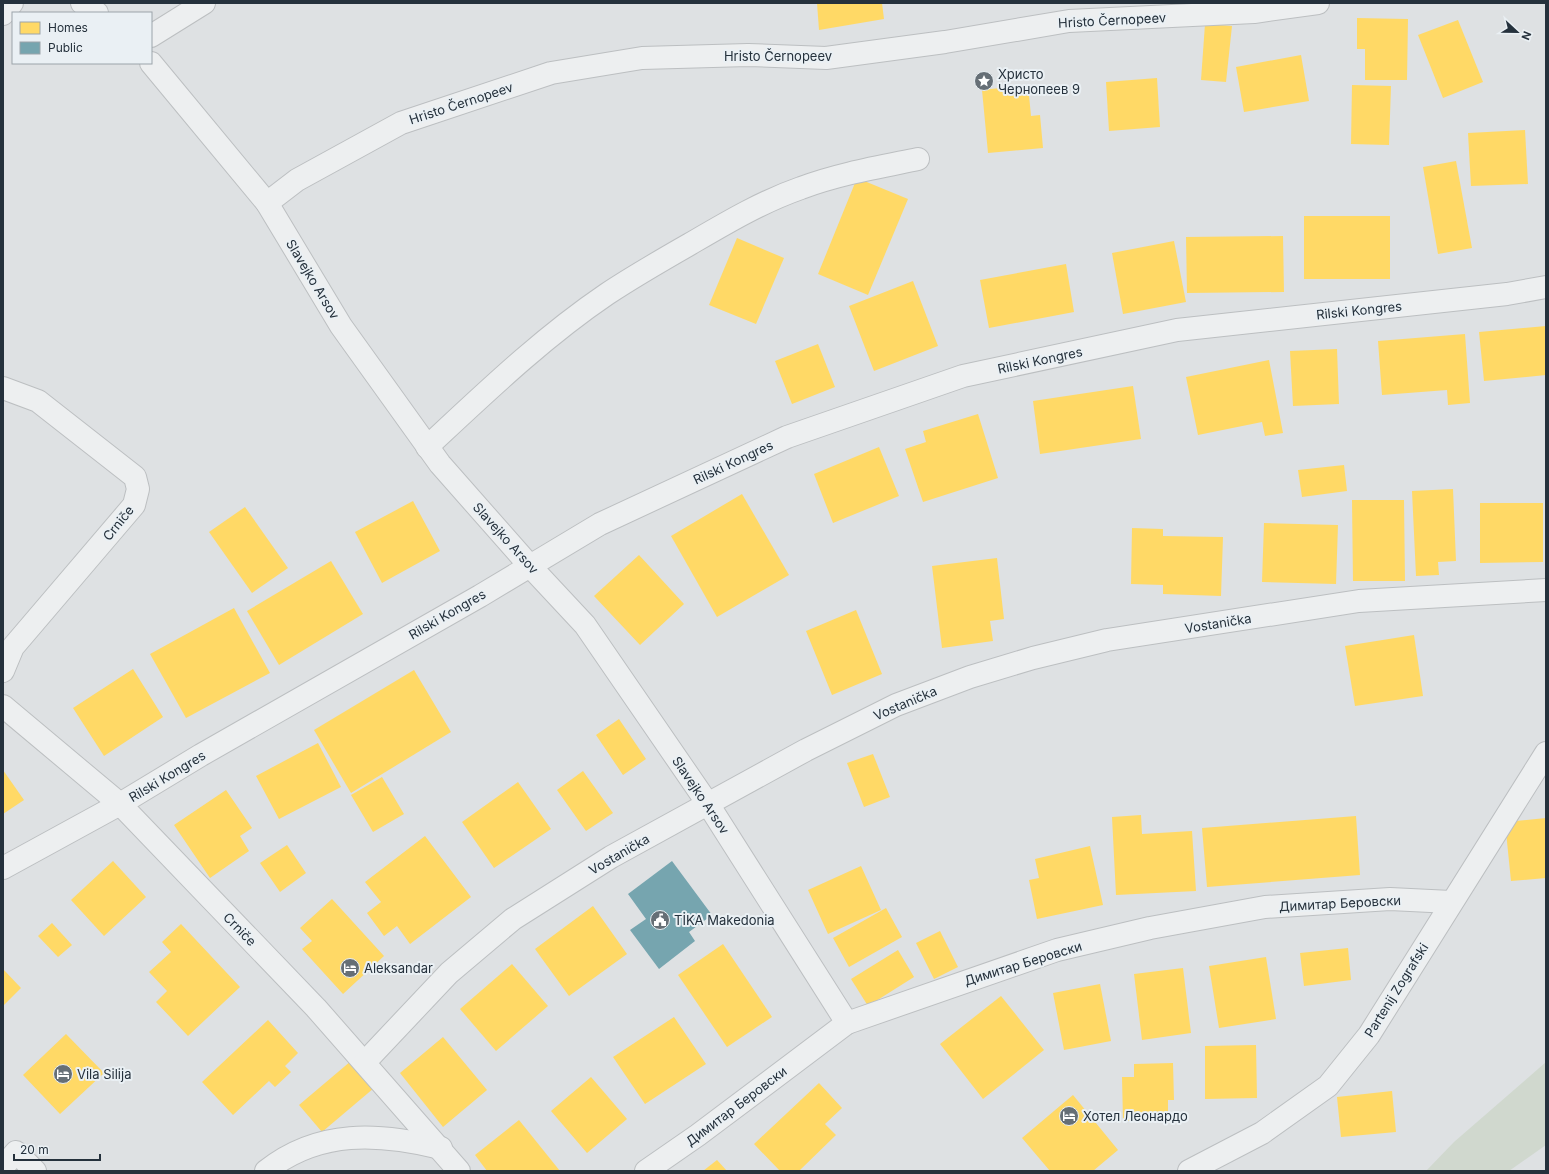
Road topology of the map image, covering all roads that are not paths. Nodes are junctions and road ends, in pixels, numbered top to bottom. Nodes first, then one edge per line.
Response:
1 (12, 3) edge
2 (82, 3) edge
3 (204, 3) edge
4 (1318, 3) edge
5 (96, 12) edge
6 (3, 14) edge
7 (152, 35) edge
8 (152, 64) edge
9 (918, 159) dead end
10 (267, 204) junction
11 (1546, 287) edge
12 (3, 388) edge
13 (427, 447) junction
14 (529, 565) junction
15 (1546, 590) edge
16 (3, 671) edge
17 (3, 706) edge
18 (1546, 753) edge
19 (120, 804) junction
20 (708, 804) junction
21 (3, 868) edge
22 (1451, 902) junction
23 (847, 1023) junction
24 (365, 1062) junction
25 (441, 1148) junction
26 (3, 1167) edge
27 (35, 1171) edge
28 (266, 1171) edge
29 (459, 1171) edge
30 (646, 1171) edge
31 (1189, 1171) edge

1 - 6 street
2 - 5 street
3 - 7 street
4 - 10 street, Hristo Černopeev
8 - 10 street, Slavejko Arsov
9 - 13 street
10 - 13 street, Slavejko Arsov
11 - 14 street, Rilski Kongres
12 - 16 street, Crniče
13 - 14 street, Slavejko Arsov
14 - 19 street, Rilski Kongres
14 - 20 street, Slavejko Arsov
15 - 20 street, Vostanička
17 - 19 street, Crniče
18 - 22 street, Partenij Zografski
19 - 21 street, Rilski Kongres
19 - 24 street, Crniče
20 - 23 street, Slavejko Arsov
20 - 24 street, Vostanička
22 - 23 street, Димитар Беровски
22 - 31 street, Partenij Zografski
23 - 30 street, Димитар Беровски
24 - 25 street, Crniče
25 - 28 street
25 - 29 street, Crniče
26 - 27 street

